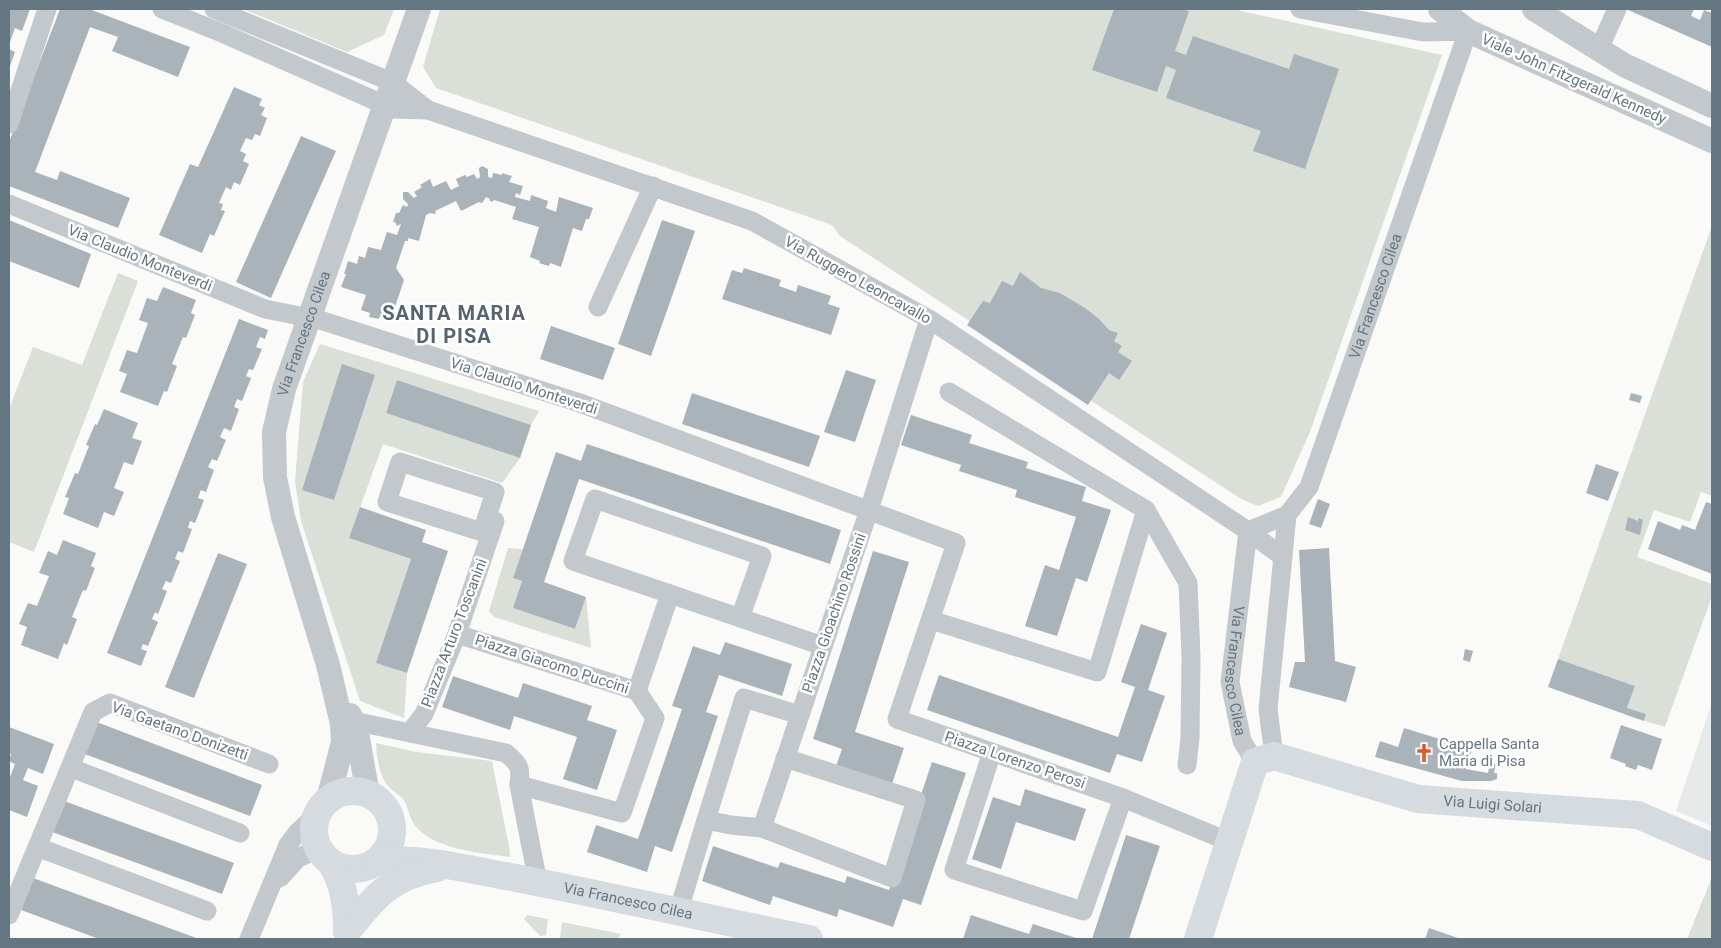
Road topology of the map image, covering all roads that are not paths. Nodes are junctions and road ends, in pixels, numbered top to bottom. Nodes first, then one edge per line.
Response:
1 (47, 9) edge
2 (162, 9) edge
3 (214, 9) edge
4 (419, 9) edge
5 (1300, 9) edge
6 (1440, 9) edge
7 (1534, 9) edge
8 (1617, 9) edge
9 (1468, 31) junction
10 (1599, 50) junction
11 (392, 82) junction
12 (1712, 106) edge
13 (389, 107) junction
14 (428, 110) junction
15 (9, 124) edge
16 (1712, 141) edge
17 (653, 186) junction
18 (9, 204) edge
19 (598, 307) dead end
20 (309, 317) junction
21 (929, 319) junction
22 (950, 392) dead end
23 (489, 510) junction
24 (869, 510) junction
25 (1146, 510) junction
26 (1287, 515) junction
27 (1248, 531) junction
28 (1283, 557) junction
29 (670, 594) junction
30 (740, 618) junction
31 (931, 620) junction
32 (457, 634) junction
33 (823, 646) junction
34 (328, 665) junction
35 (636, 690) junction
36 (800, 715) junction
37 (354, 721) junction
38 (410, 732) junction
39 (992, 752) junction
40 (785, 758) junction
41 (1264, 759) junction
42 (269, 764) dead end
43 (1187, 765) dead end
44 (71, 768) junction
45 (519, 785) junction
46 (368, 794) junction
47 (1123, 798) junction
48 (322, 807) junction
49 (706, 820) junction
50 (762, 828) junction
51 (392, 830) junction
52 (240, 833) dead end
53 (1230, 842) junction
54 (37, 847) junction
55 (1712, 847) edge
56 (325, 856) junction
57 (375, 862) junction
58 (448, 866) junction
59 (538, 882) junction
60 (272, 885) junction
61 (207, 911) dead end
62 (678, 912) junction
63 (9, 915) edge
64 (346, 935) edge
65 (249, 939) edge
66 (808, 939) edge
67 (1198, 939) edge

1 - 15 street
2 - 13 street
3 - 11 street, Via Ruggero Leoncavallo
4 - 11 street, Via Francesco Cilea
5 - 9 street
6 - 9 street, Viale John Fitzgerald Kennedy
7 - 10 street
8 - 10 street
9 - 16 street, Viale John Fitzgerald Kennedy
9 - 26 street, Via Francesco Cilea
10 - 12 street
11 - 13 street, Via Francesco Cilea
11 - 14 street, Via Ruggero Leoncavallo
13 - 14 street, Via Ruggero Leoncavallo
13 - 20 street, Via Francesco Cilea
14 - 17 street, Via Ruggero Leoncavallo
17 - 19 street
17 - 21 street, Via Ruggero Leoncavallo
18 - 20 street, Via Claudio Monteverdi
20 - 24 street, Via Claudio Monteverdi
20 - 34 street, Via Francesco Cilea
21 - 24 street
21 - 27 street, Via Ruggero Leoncavallo
22 - 25 street
23 - 23 street, Piazza Arturo Toscanini
23 - 32 street, Piazza Arturo Toscanini
24 - 31 street, Piazza Lorenzo Perosi
24 - 33 street, Piazza Gioachino Rossini
25 - 31 street
25 - 43 street
26 - 27 street
26 - 28 street, Via Francesco Cilea
27 - 28 street
27 - 41 street, Via Francesco Cilea
28 - 41 street, Via Francesco Cilea
29 - 30 street
29 - 30 street
29 - 35 street, Piazza Giacomo Puccini
30 - 33 street
31 - 39 street, Piazza Lorenzo Perosi
32 - 35 street, Piazza Giacomo Puccini
32 - 38 street, Piazza Arturo Toscanini
33 - 36 street, Piazza Gioachino Rossini
34 - 37 street, Via Francesco Cilea
34 - 48 street, Via Francesco Cilea
35 - 45 street
36 - 40 street, Piazza Gioachino Rossini
36 - 49 street
37 - 38 street
37 - 46 street, Via Francesco Cilea
38 - 45 street
39 - 47 street, Piazza Lorenzo Perosi
39 - 47 street
40 - 50 street, Piazza Gioachino Rossini
40 - 50 street
41 - 53 main road, Via Francesco Cilea
41 - 55 main road, Via Luigi Solari
42 - 44 street, Via Gaetano Donizetti
44 - 52 street
44 - 54 street, Via Gaetano Donizetti
45 - 59 street
46 - 48 main road
46 - 51 main road
47 - 53 street, Piazza Lorenzo Perosi
48 - 56 main road
48 - 60 street
49 - 50 street
49 - 62 street
51 - 57 main road
51 - 58 main road, Via Francesco Cilea
53 - 67 main road, Via Francesco Cilea
54 - 61 street
54 - 63 street, Via Gaetano Donizetti
56 - 57 main road
56 - 60 street
56 - 64 main road
57 - 58 main road, Via Francesco Cilea
57 - 64 main road
58 - 59 main road, Via Francesco Cilea
58 - 64 main road
59 - 62 main road, Via Francesco Cilea
60 - 65 street
62 - 66 main road, Via Francesco Cilea

